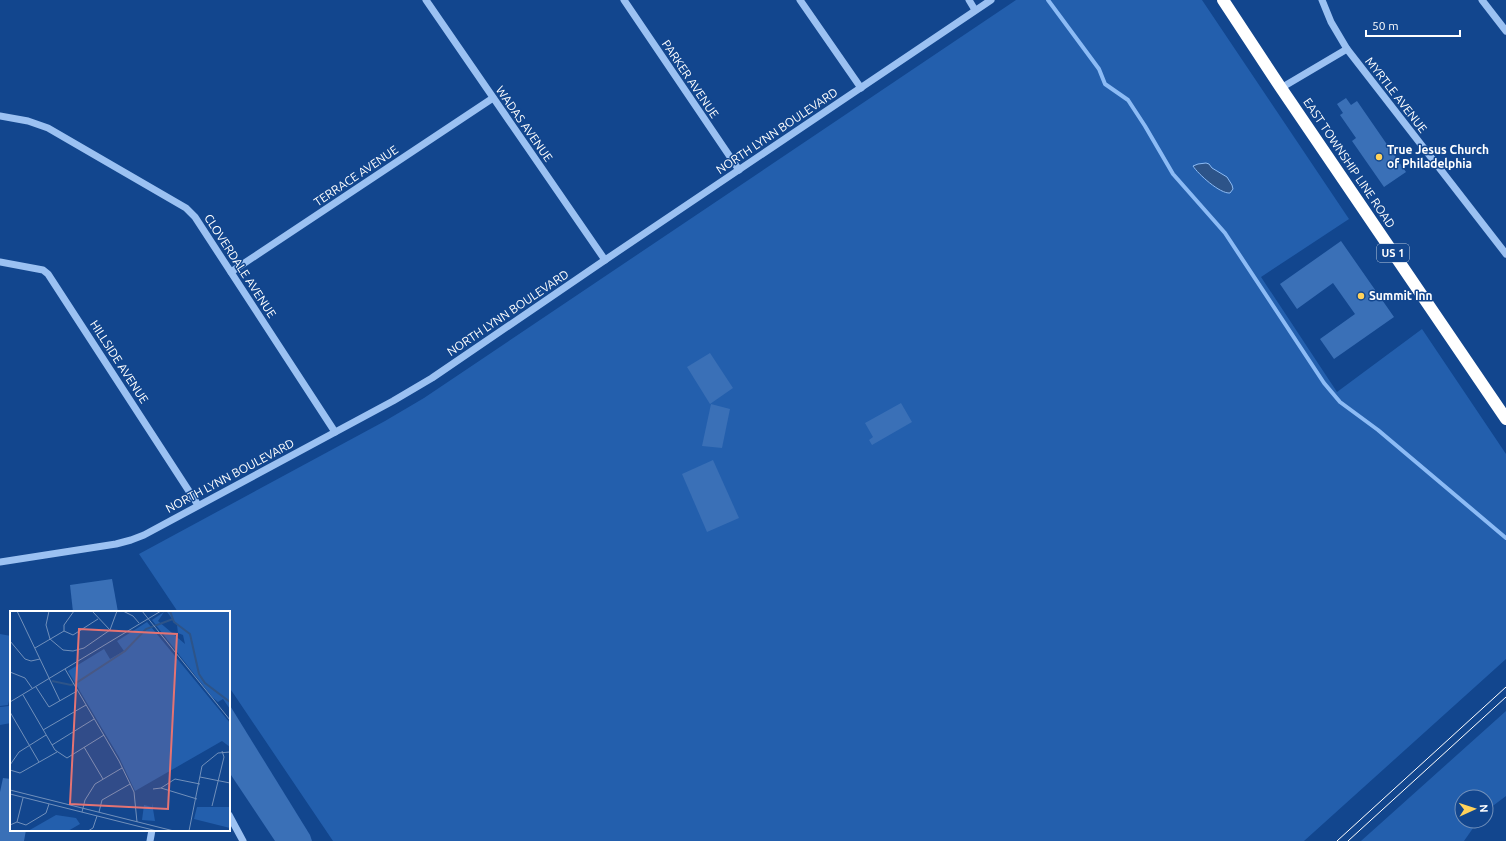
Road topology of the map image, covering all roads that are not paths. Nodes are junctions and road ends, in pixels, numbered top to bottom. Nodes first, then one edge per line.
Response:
1 (426, 0) edge
2 (624, 0) edge
3 (800, 0) edge
4 (968, 0) edge
5 (991, 0) edge
6 (1223, 0) edge
7 (1322, 0) edge
8 (1482, 0) edge
9 (975, 10) junction
10 (1506, 31) edge
11 (1347, 49) junction
12 (861, 88) junction
13 (1281, 88) junction
14 (493, 98) junction
15 (0, 116) edge
16 (739, 170) junction
17 (1506, 254) edge
18 (605, 260) junction
19 (0, 262) edge
20 (231, 272) junction
21 (1506, 419) edge
22 (335, 432) junction
23 (198, 505) junction
24 (0, 562) edge
25 (230, 817) edge
26 (152, 831) edge
27 (150, 841) edge
28 (243, 841) edge

1 - 14 street, WADAS AVENUE
2 - 16 street, PARKER AVENUE
3 - 12 street
4 - 9 street
5 - 9 street, NORTH LYNN BOULEVARD
6 - 13 highway, EAST TOWNSHIP LINE ROAD / US 1
7 - 11 street, MYRTLE AVENUE
8 - 10 street
9 - 12 street, NORTH LYNN BOULEVARD
11 - 13 street
11 - 17 street, MYRTLE AVENUE
12 - 16 street, NORTH LYNN BOULEVARD
13 - 21 highway, EAST TOWNSHIP LINE ROAD / US 1
14 - 18 street, WADAS AVENUE
14 - 20 street, TERRACE AVENUE
15 - 20 street, CLOVERDALE AVENUE
16 - 18 street, NORTH LYNN BOULEVARD
18 - 22 street, NORTH LYNN BOULEVARD
19 - 23 street, HILLSIDE AVENUE
20 - 22 street, CLOVERDALE AVENUE
22 - 23 street, NORTH LYNN BOULEVARD
23 - 24 street, NORTH LYNN BOULEVARD
25 - 28 street
26 - 27 street

